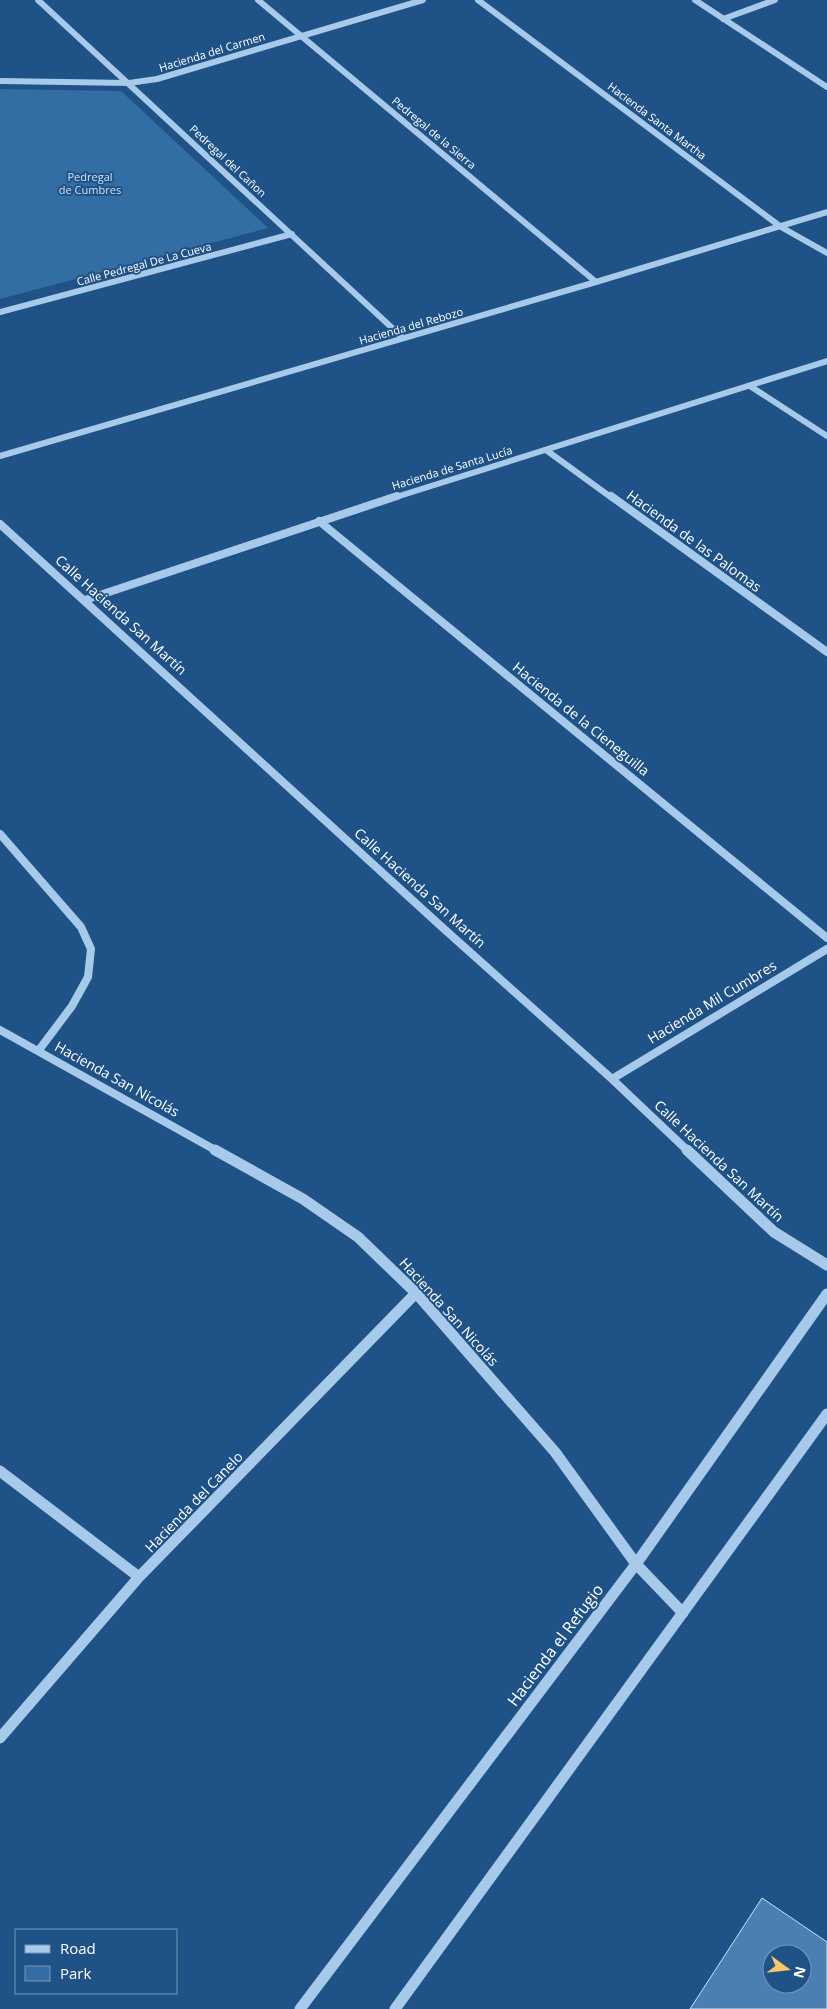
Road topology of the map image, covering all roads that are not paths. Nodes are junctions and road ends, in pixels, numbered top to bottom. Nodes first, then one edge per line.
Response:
1 (38, 0) edge
2 (258, 0) edge
3 (423, 0) edge
4 (478, 0) edge
5 (695, 0) edge
6 (775, 0) edge
7 (723, 19) junction
8 (302, 36) junction
9 (0, 81) edge
10 (129, 83) junction
11 (827, 87) edge
12 (827, 212) edge
13 (781, 226) junction
14 (292, 234) junction
15 (827, 253) edge
16 (596, 282) junction
17 (0, 312) edge
18 (403, 338) junction
19 (827, 361) edge
20 (750, 386) junction
21 (827, 436) edge
22 (546, 450) junction
23 (0, 456) edge
24 (319, 521) junction
25 (0, 524) edge
26 (85, 600) junction
27 (827, 652) edge
28 (0, 834) edge
29 (827, 938) edge
30 (827, 949) edge
31 (0, 1030) edge
32 (39, 1050) junction
33 (612, 1080) junction
34 (827, 1266) edge
35 (416, 1292) junction
36 (827, 1294) edge
37 (827, 1414) edge
38 (0, 1471) edge
39 (636, 1564) junction
40 (139, 1577) junction
41 (683, 1613) junction
42 (0, 1738) edge
43 (300, 2009) edge
44 (395, 2009) edge

1 - 10 street, Pedregal del Cañon
2 - 8 street, Pedregal de la Sierra
3 - 8 street, Hacienda del Carmen
4 - 13 street, Hacienda Santa Martha
5 - 7 street
6 - 7 street
7 - 11 street
8 - 10 street, Hacienda del Carmen
8 - 16 street, Pedregal de la Sierra
9 - 10 street, Hacienda del Carmen
10 - 14 street, Pedregal del Cañon
12 - 13 street, Hacienda del Rebozo
13 - 15 street, Hacienda Santa Martha
13 - 16 street, Hacienda del Rebozo
14 - 17 street, Calle Pedregal De La Cueva
14 - 18 street, Pedregal del Cañon
16 - 18 street, Hacienda del Rebozo
18 - 23 street, Hacienda del Rebozo
19 - 20 street, Hacienda de Santa Lucía
20 - 21 street
20 - 22 street, Hacienda de Santa Lucía
22 - 24 street, Hacienda de Santa Lucía
22 - 27 street, Hacienda de las Palomas
24 - 26 street, Hacienda de Santa Lucía
24 - 29 street, Hacienda de la Cieneguilla
25 - 26 street, Calle Hacienda San Martín
26 - 33 street, Calle Hacienda San Martín
28 - 32 street
30 - 33 street, Hacienda Mil Cumbres
31 - 32 street, Hacienda San Nicolás
32 - 35 street, Hacienda San Nicolás
33 - 34 street, Calle Hacienda San Martín
35 - 39 street, Hacienda San Nicolás
35 - 40 street, Hacienda del Canelo
36 - 39 street, Hacienda el Refugio
37 - 41 street
38 - 40 street
39 - 41 street, Hacienda San Nicolás
39 - 43 street, Hacienda el Refugio
40 - 42 street, Hacienda del Canelo
41 - 44 street

